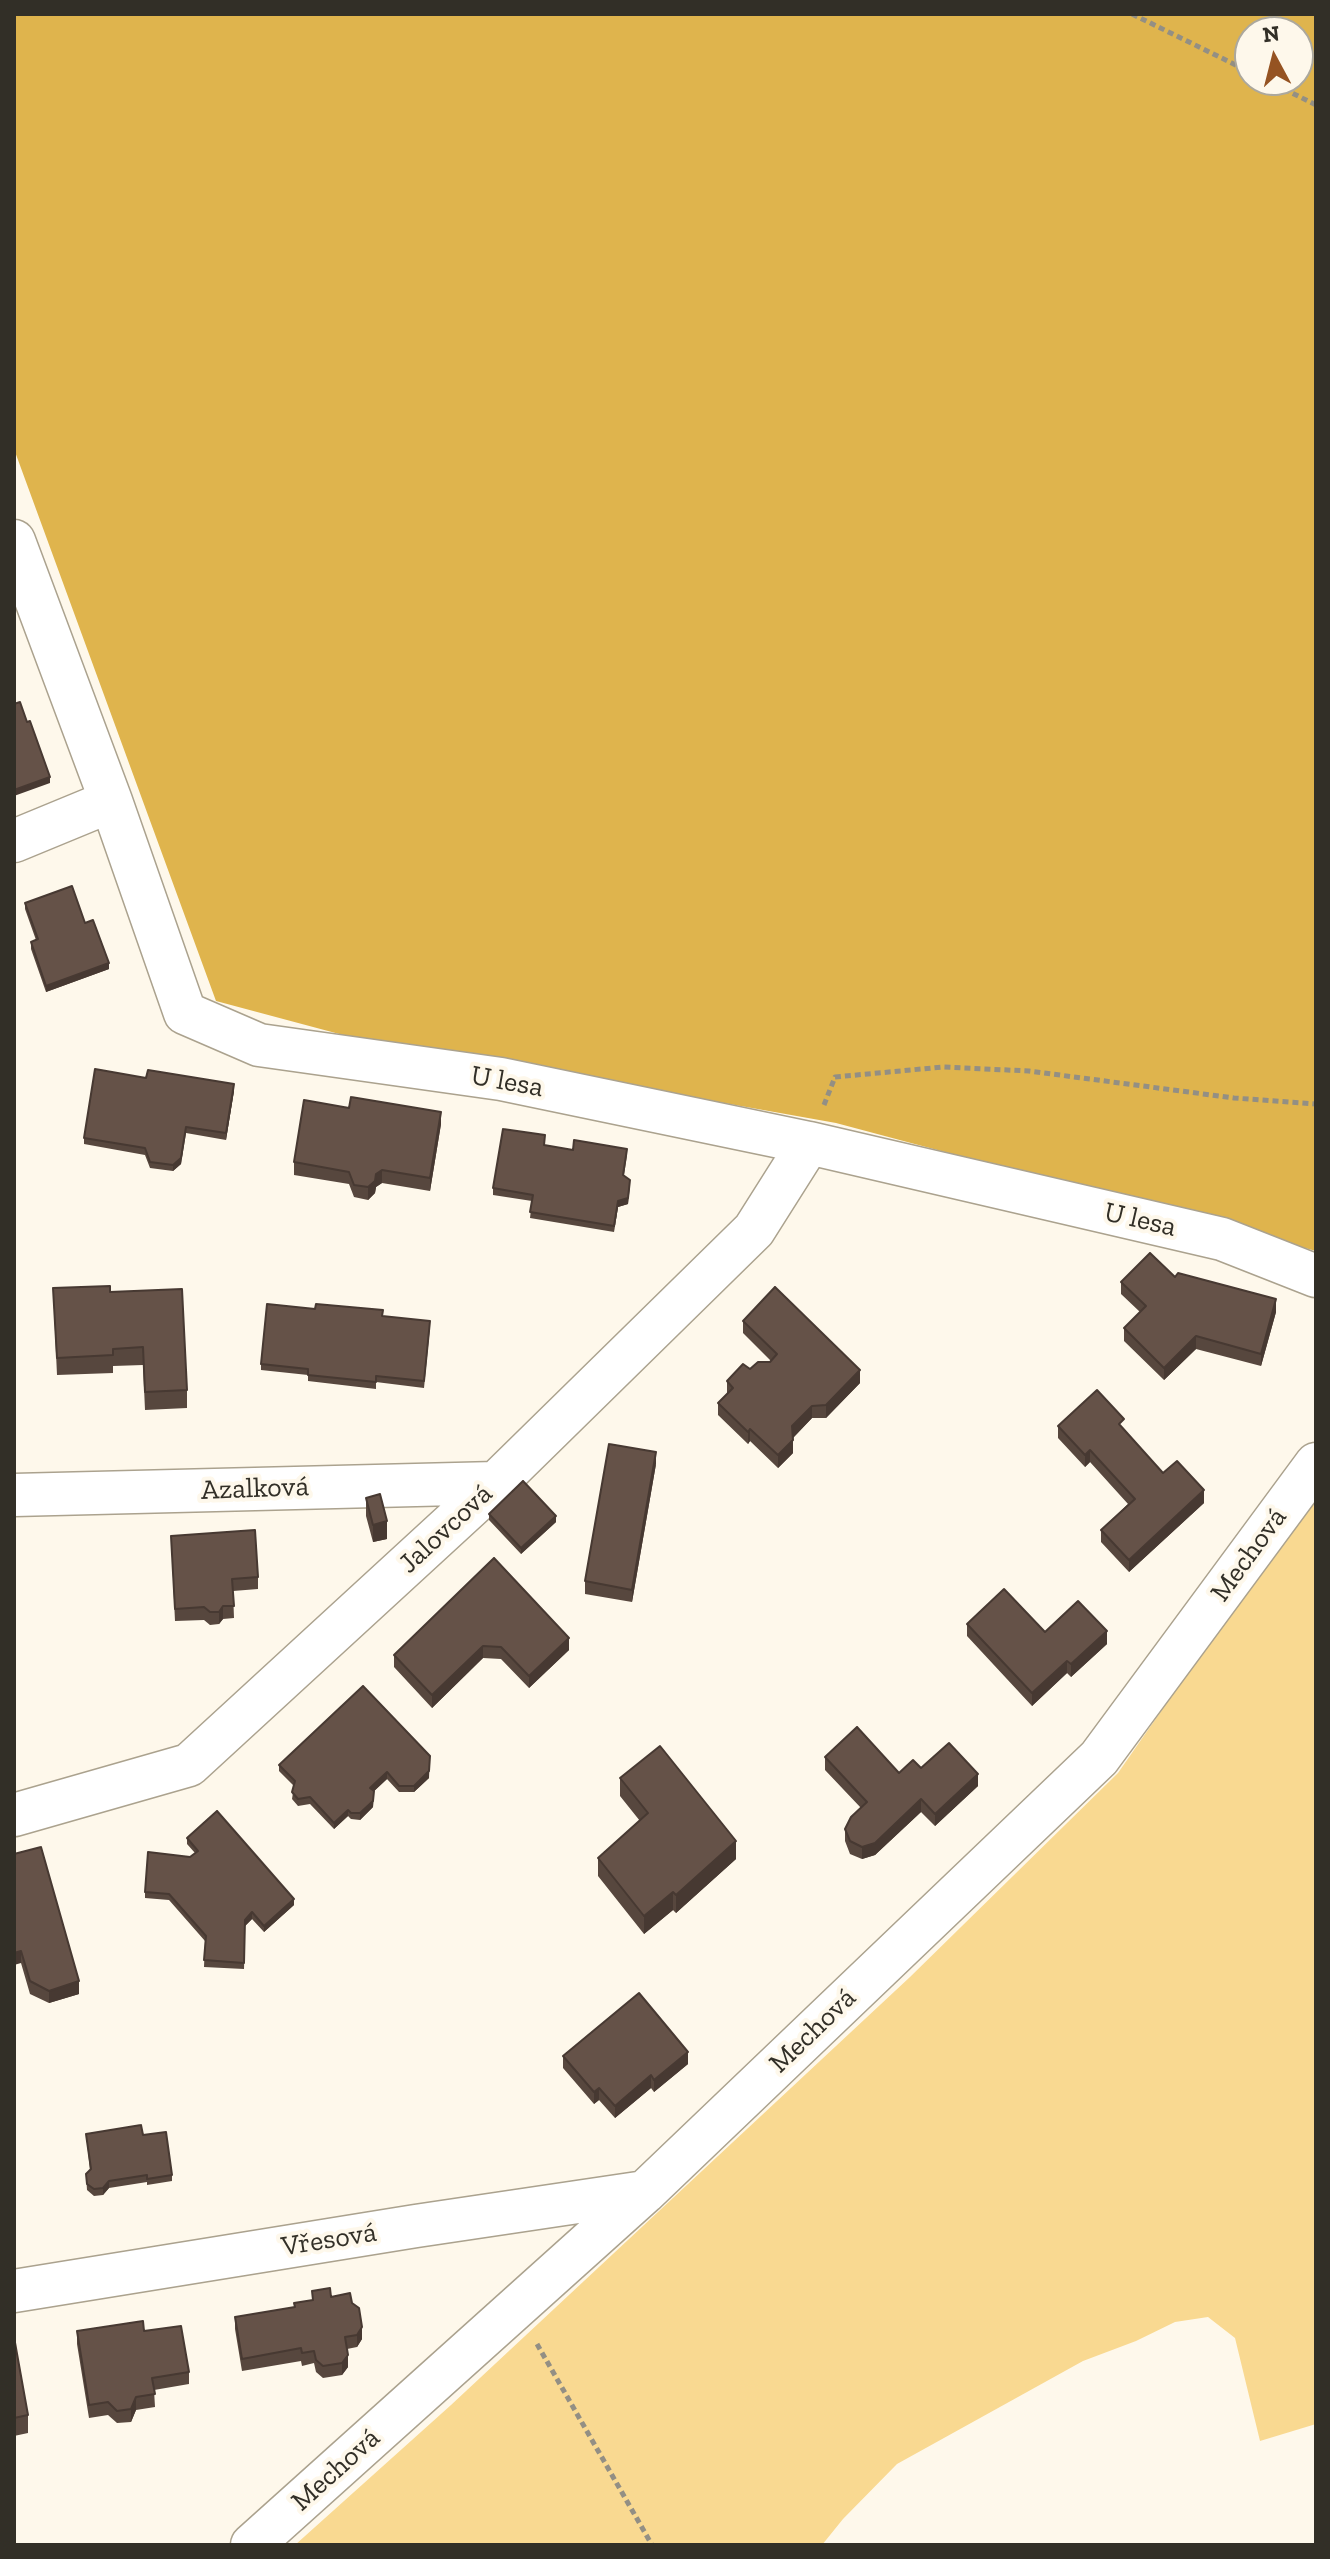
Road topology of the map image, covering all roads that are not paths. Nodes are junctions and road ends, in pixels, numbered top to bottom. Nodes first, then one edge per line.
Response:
1 (14, 541) edge
2 (111, 801) junction
3 (14, 841) edge
4 (809, 1143) junction
5 (1316, 1276) edge
6 (1316, 1464) edge
7 (496, 1483) junction
8 (14, 1495) edge
9 (14, 1815) edge
10 (645, 2192) junction
11 (14, 2291) edge
12 (252, 2545) edge

1 - 2 street, U lesa
2 - 3 street
2 - 4 street, U lesa
4 - 5 street, U lesa
4 - 7 street, Jalovcová
6 - 10 street, Mechová
7 - 8 street, Azalková
7 - 9 street, Jalovcová
10 - 11 street, Vřesová
10 - 12 street, Mechová

